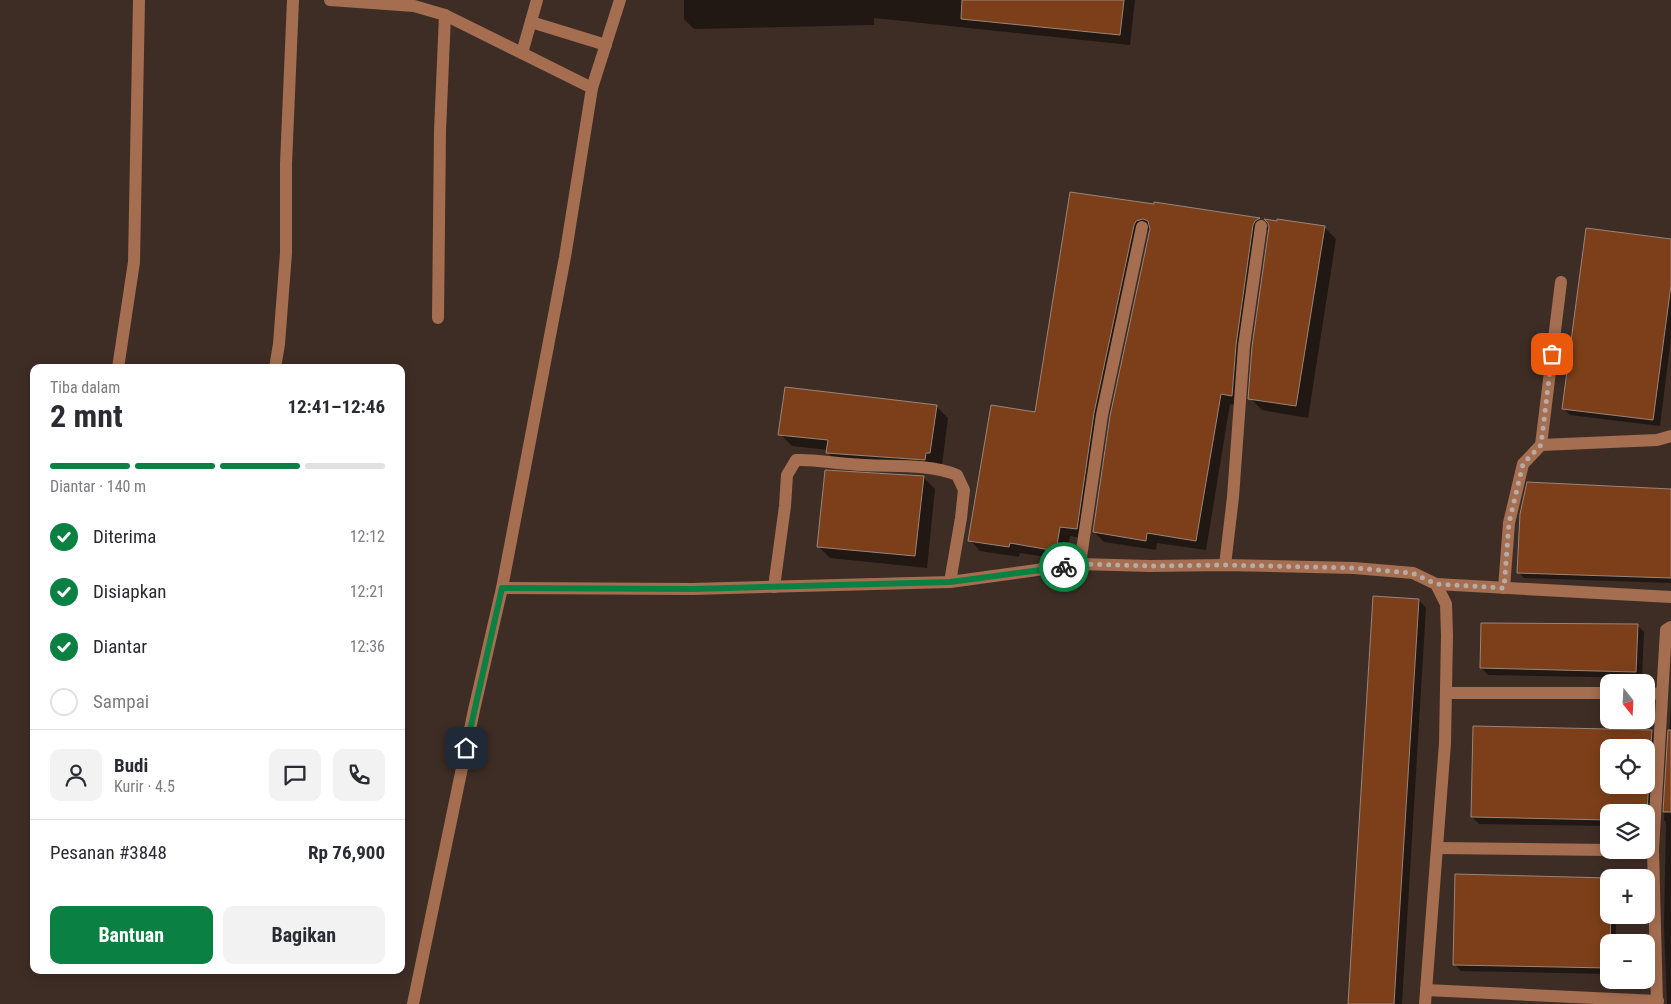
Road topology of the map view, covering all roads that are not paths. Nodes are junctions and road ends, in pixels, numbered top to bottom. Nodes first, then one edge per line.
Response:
1 (139, 0) edge
2 (293, 0) edge
3 (330, 0) edge
4 (537, 0) edge
5 (620, 0) edge
6 (391, 2) edge
7 (415, 3) edge
8 (445, 16) junction
9 (531, 22) junction
10 (606, 45) junction
11 (522, 54) junction
12 (592, 88) junction
13 (1142, 226) dead end
14 (1261, 226) dead end
15 (1561, 282) dead end
16 (438, 318) dead end
17 (119, 364) edge
18 (276, 364) edge
19 (1671, 436) edge
20 (1541, 445) junction
21 (1080, 564) junction
22 (1225, 565) junction
23 (950, 582) junction
24 (1436, 584) junction
25 (774, 587) junction
26 (502, 588) junction
27 (1504, 588) junction
28 (1671, 597) edge
29 (1671, 627) edge
30 (1446, 693) junction
31 (1600, 693) edge
32 (1655, 694) edge
33 (1661, 694) junction
34 (1655, 811) edge
35 (1438, 848) junction
36 (1600, 850) edge
37 (1653, 859) edge
38 (1426, 990) junction
39 (1658, 1002) edge
40 (413, 1004) edge
41 (1425, 1004) edge

1 - 17 street
2 - 18 street
3 - 6 street
4 - 9 street
5 - 10 street
6 - 7 street
7 - 8 street
8 - 11 street
8 - 16 street
9 - 10 street
9 - 11 street
10 - 12 street
11 - 12 street
12 - 26 street
13 - 21 street
14 - 22 street
15 - 20 street
19 - 20 street
20 - 27 street
21 - 22 street
21 - 23 street
22 - 24 street
23 - 25 street
23 - 25 street
24 - 27 street
24 - 30 street
25 - 26 street
26 - 40 street
27 - 28 street
29 - 33 street
30 - 31 street
30 - 35 street
32 - 33 street
33 - 34 street
35 - 36 street
35 - 38 street
37 - 39 street
38 - 39 street
38 - 41 street

